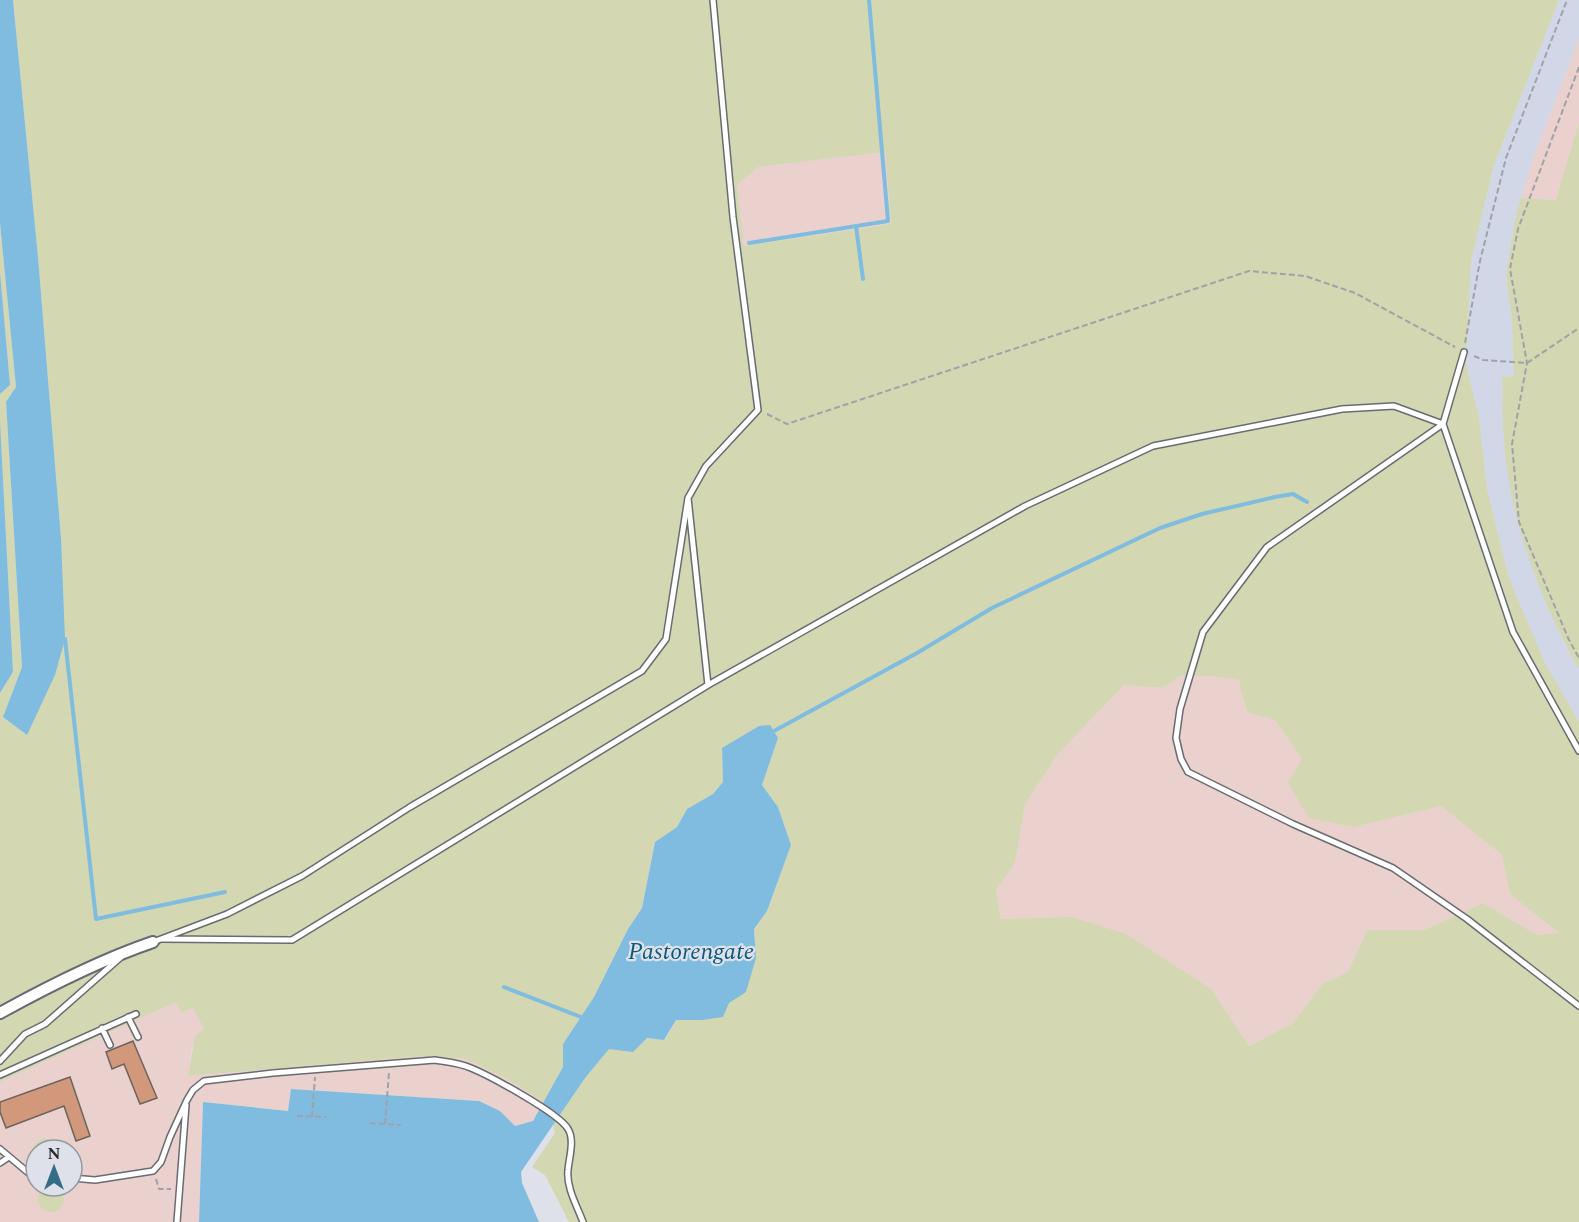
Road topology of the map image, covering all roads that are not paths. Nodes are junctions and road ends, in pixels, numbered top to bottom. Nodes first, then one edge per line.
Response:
1 (713, 0) edge
2 (1464, 352) road end
3 (1443, 424) junction
4 (688, 498) junction
5 (708, 685) junction
6 (1579, 751) edge
7 (158, 941) junction
8 (129, 950) junction
9 (1579, 1006) edge
10 (0, 1013) edge
11 (136, 1014) dead end
12 (128, 1017) junction
13 (102, 1028) junction
14 (138, 1037) dead end
15 (110, 1045) dead end
16 (0, 1060) edge
17 (0, 1075) edge
18 (187, 1100) junction
19 (0, 1149) edge
20 (9, 1157) junction
21 (0, 1163) edge
22 (24, 1169) edge
23 (84, 1179) edge
24 (177, 1222) edge
25 (583, 1222) edge

1 - 4 lane
2 - 3 lane
3 - 5 lane
3 - 6 lane
3 - 9 lane
4 - 5 lane
4 - 7 lane
5 - 7 lane
7 - 8 street
8 - 10 street
8 - 16 lane
11 - 12 lane
12 - 13 lane
12 - 14 lane
13 - 15 lane
13 - 17 lane
18 - 23 lane
18 - 24 lane
18 - 25 lane
19 - 20 lane
20 - 21 lane
20 - 22 lane

